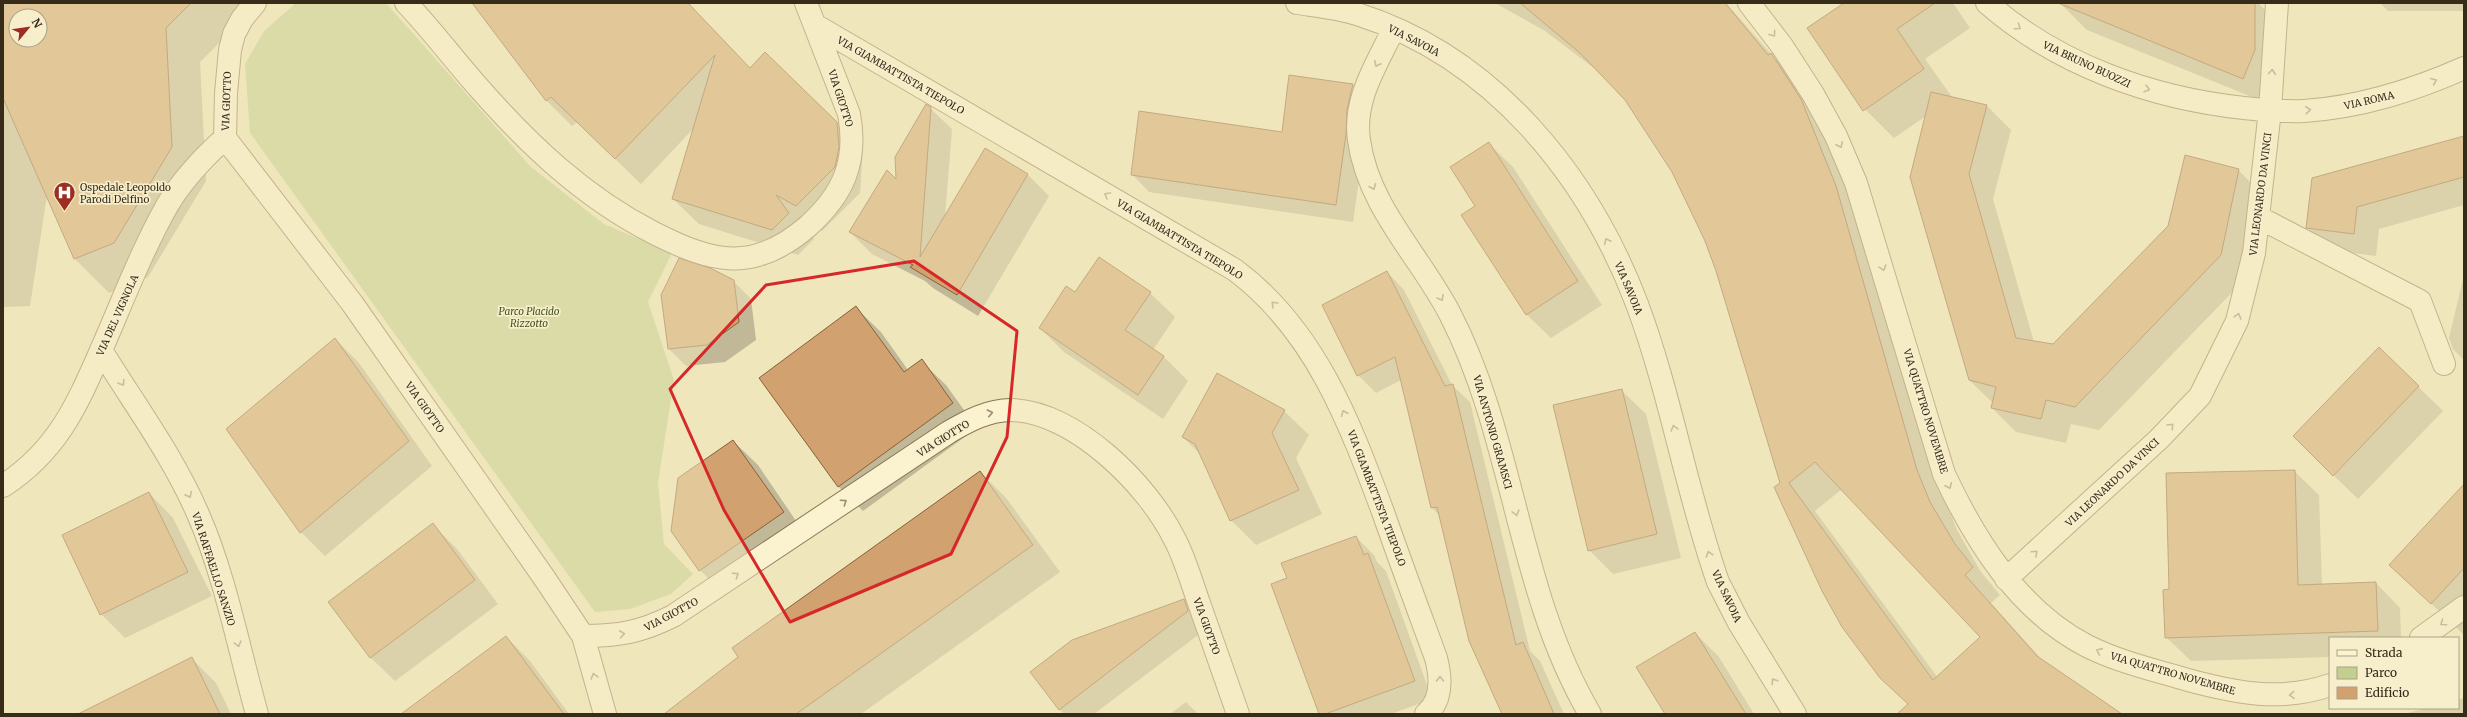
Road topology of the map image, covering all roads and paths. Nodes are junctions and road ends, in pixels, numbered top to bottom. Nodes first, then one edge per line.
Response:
1 (255, 3) edge
2 (406, 3) edge
3 (806, 3) edge
4 (1297, 3) edge
5 (1749, 3) edge
6 (1987, 3) edge
7 (2277, 3) edge
8 (815, 25) junction
9 (1394, 28) junction
10 (2464, 68) edge
11 (2270, 110) junction
12 (225, 138) junction
13 (2258, 218) junction
14 (101, 350) junction
15 (2444, 364) dead end
16 (3, 486) edge
17 (2006, 579) junction
18 (2464, 607) edge
19 (583, 636) junction
20 (2422, 637) edge
21 (2329, 685) edge
22 (257, 714) edge
23 (605, 714) edge
24 (1238, 714) edge
25 (1426, 714) edge
26 (1590, 714) edge
27 (1795, 714) edge

1 - 12 street, VIA GIOTTO
2 - 8 street, VIA GIOTTO
3 - 8 street, VIA GIOTTO
4 - 9 street, VIA SAVOIA
5 -> 17 street, VIA QUATTRO NOVEMBRE
6 -> 11 street, VIA BRUNO BUOZZI
11 -> 7 street, VIA LEONARDO DA VINCI
25 -> 8 street, VIA GIAMBATTISTA TIEPOLO
9 -> 26 street, VIA ANTONIO GRAMSCI
27 -> 9 street, VIA SAVOIA
11 -> 10 street, VIA ROMA
11 - 13 street, VIA LEONARDO DA VINCI
12 - 14 street, VIA DEL VIGNOLA
12 - 19 street, VIA GIOTTO
13 - 15 street
17 -> 13 street, VIA LEONARDO DA VINCI
14 - 16 street, VIA DEL VIGNOLA
14 -> 22 street, VIA RAFFAELLO SANZIO
21 -> 17 street, VIA QUATTRO NOVEMBRE
18 -> 20 street
23 -> 19 street
19 -> 24 street, VIA GIOTTO

